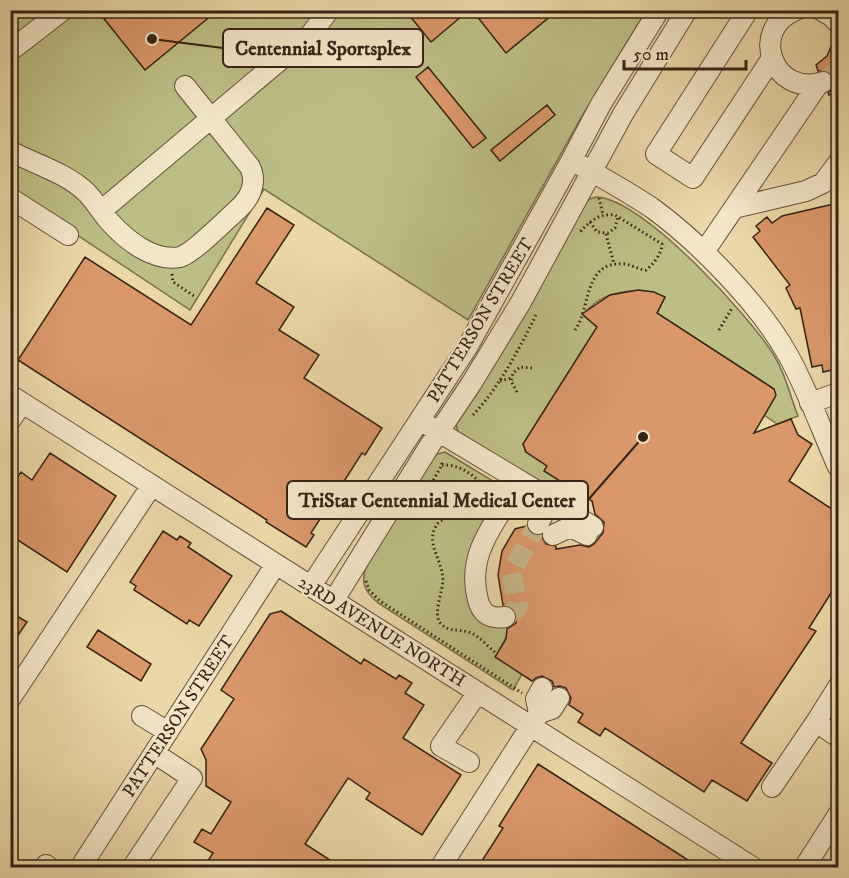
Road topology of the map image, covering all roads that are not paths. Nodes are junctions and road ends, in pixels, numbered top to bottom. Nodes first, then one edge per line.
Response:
1 (63, 10) edge
2 (329, 10) edge
3 (659, 10) edge
4 (687, 10) edge
5 (750, 10) edge
6 (796, 10) edge
7 (821, 10) edge
8 (838, 23) edge
9 (776, 26) junction
10 (10, 51) edge
11 (772, 58) junction
12 (185, 86) dead end
13 (212, 118) junction
14 (10, 151) edge
15 (572, 159) junction
16 (838, 164) edge
17 (592, 171) junction
18 (10, 198) edge
19 (734, 208) junction
20 (101, 211) junction
21 (68, 235) dead end
22 (704, 252) junction
23 (838, 393) edge
24 (16, 399) edge
25 (810, 404) junction
26 (420, 420) junction
27 (10, 421) edge
28 (438, 432) junction
29 (838, 467) edge
30 (520, 481) junction
31 (152, 485) junction
32 (547, 497) junction
33 (276, 564) junction
34 (311, 586) junction
35 (334, 600) junction
36 (506, 617) dead end
37 (838, 687) edge
38 (478, 692) junction
39 (542, 694) road end
40 (10, 699) edge
41 (142, 716) dead end
42 (535, 719) junction
43 (816, 722) junction
44 (168, 732) junction
45 (838, 737) edge
46 (154, 753) junction
47 (496, 779) junction
48 (772, 787) dead end
49 (838, 815) edge
50 (80, 867) edge
51 (132, 867) edge
52 (440, 867) edge
53 (753, 867) edge
54 (804, 867) edge

1 - 10 street
2 - 13 street
3 - 15 street, PATTERSON STREET
4 - 17 street
5 - 9 street
5 - 11 street
6 - 9 street
7 - 8 street
9 - 11 street
11 - 19 street
12 - 13 street
13 - 20 street
13 - 20 street
14 - 20 street
15 - 17 street
15 - 26 street, PATTERSON STREET
16 - 19 street
17 - 22 street
17 - 28 street
18 - 21 street
19 - 22 street
22 - 25 street
23 - 25 street
24 - 27 street
24 - 31 street, 23RD AVENUE NORTH
25 - 29 street
26 - 28 street
26 - 34 street, PATTERSON STREET
28 - 30 street
28 - 35 street
30 - 32 street
30 - 36 street
31 - 33 street, 23RD AVENUE NORTH
31 - 40 street
32 - 32 street
33 - 34 street, 23RD AVENUE NORTH
33 - 44 street, PATTERSON STREET
34 - 35 street, 23RD AVENUE NORTH
35 - 38 street, 23RD AVENUE NORTH
37 - 43 street
38 - 42 street, 23RD AVENUE NORTH
38 - 47 street
39 - 42 street
41 - 44 street
42 - 47 street
42 - 53 street, 23RD AVENUE NORTH
43 - 45 street
43 - 48 street
44 - 46 street, PATTERSON STREET
46 - 50 street, PATTERSON STREET
46 - 51 street
47 - 52 street
49 - 54 street

